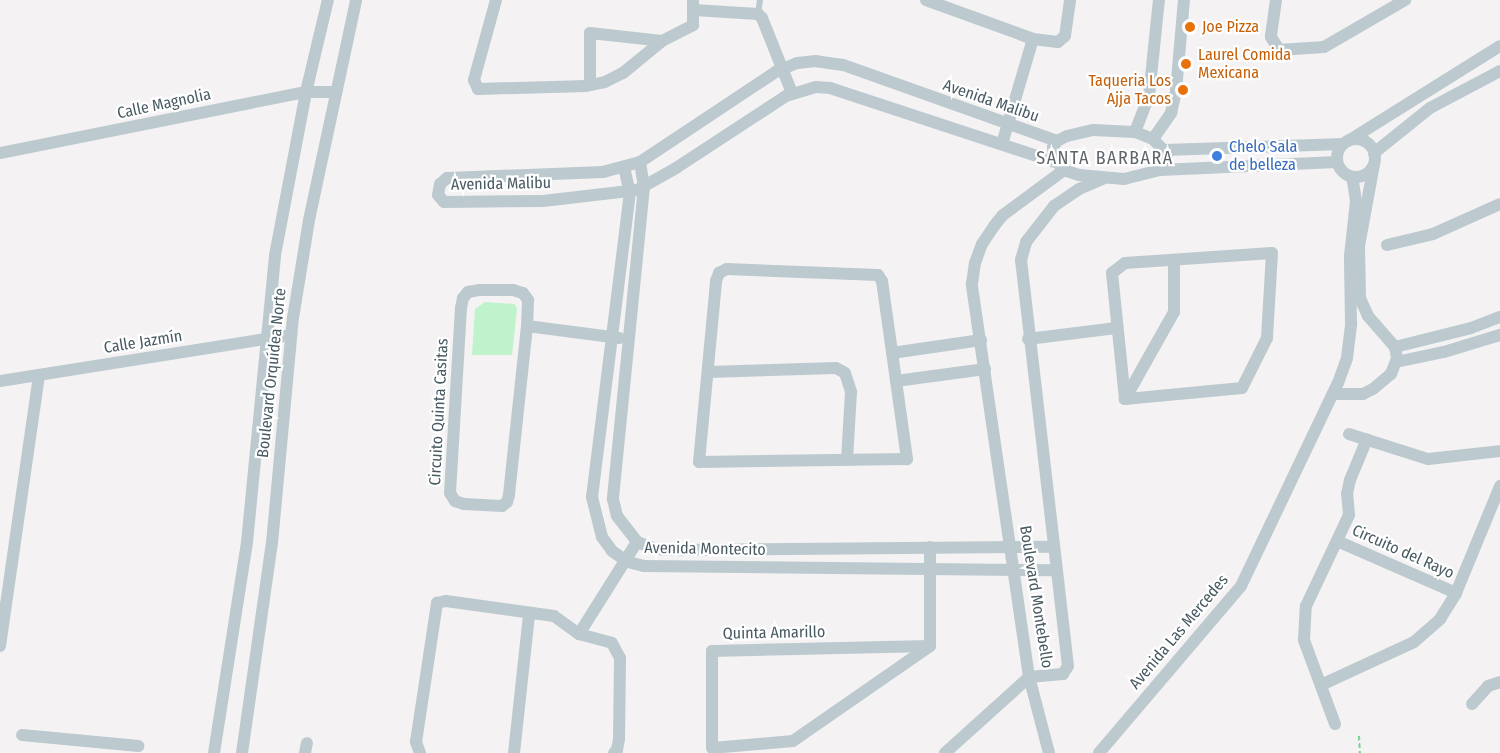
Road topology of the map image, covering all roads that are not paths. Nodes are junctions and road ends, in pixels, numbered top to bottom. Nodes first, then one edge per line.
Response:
1 (328, 0) edge
2 (356, 0) edge
3 (496, 0) edge
4 (760, 0) edge
5 (926, 0) edge
6 (1070, 0) edge
7 (1159, 0) edge
8 (1184, 0) edge
9 (1276, 0) edge
10 (1405, 0) edge
11 (693, 5) edge
12 (758, 14) junction
13 (1033, 39) junction
14 (662, 41) junction
15 (1500, 46) edge
16 (783, 69) junction
17 (1500, 71) edge
18 (590, 85) junction
19 (306, 92) junction
20 (336, 92) junction
21 (792, 93) junction
22 (1008, 124) junction
23 (1135, 132) junction
24 (1153, 139) junction
25 (1057, 141) junction
26 (1346, 142) junction
27 (1002, 144) junction
28 (1164, 150) junction
29 (0, 153) edge
30 (1374, 158) junction
31 (640, 162) junction
32 (1337, 162) junction
33 (1061, 166) junction
34 (624, 167) junction
35 (1160, 171) junction
36 (1352, 177) junction
37 (1105, 178) junction
38 (644, 187) junction
39 (630, 192) junction
40 (1500, 204) edge
41 (1387, 245) dead end
42 (1174, 260) junction
43 (1368, 316) junction
44 (1500, 317) edge
45 (1351, 323) junction
46 (527, 326) junction
47 (1116, 327) junction
48 (291, 335) junction
49 (1500, 335) edge
50 (612, 337) junction
51 (266, 339) junction
52 (629, 339) junction
53 (1028, 339) junction
54 (981, 340) junction
55 (1395, 346) junction
56 (892, 353) junction
57 (1396, 363) junction
58 (985, 369) junction
59 (708, 372) junction
60 (39, 375) junction
61 (0, 381) edge
62 (896, 381) junction
63 (1333, 394) junction
64 (1125, 399) junction
65 (1349, 434) dead end
66 (1367, 439) junction
67 (1500, 451) edge
68 (847, 460) junction
69 (1500, 486) edge
70 (1337, 541) junction
71 (637, 542) junction
72 (930, 547) junction
73 (1010, 547) junction
74 (1053, 547) junction
75 (624, 559) junction
76 (930, 568) junction
77 (1013, 570) junction
78 (1056, 570) junction
79 (1456, 594) junction
80 (529, 614) junction
81 (579, 634) junction
82 (0, 646) edge
83 (930, 646) junction
84 (1029, 677) junction
85 (1500, 682) edge
86 (1321, 685) junction
87 (1472, 704) dead end
88 (1335, 724) dead end
89 (22, 735) dead end
90 (138, 746) dead end
91 (105, 748) edge
92 (214, 753) edge
93 (242, 753) edge
94 (420, 753) edge
95 (514, 753) edge
96 (614, 753) edge
97 (945, 753) edge
98 (1048, 753) edge
99 (1099, 753) edge

1 - 19 street, Boulevard Orquídea Norte
2 - 20 street, Boulevard Orquídea Norte
3 - 18 street
4 - 12 lane
5 - 13 street
6 - 13 street
7 - 23 street
8 - 24 street
9 - 10 street
11 - 12 street
11 - 14 street
12 - 16 street
13 - 22 street
14 - 18 street
14 - 18 street
15 - 26 street
16 - 21 street
16 - 22 street, Avenida Malibu
16 - 31 street, Avenida Malibu
17 - 30 street
19 - 20 street, Calle Magnolia
19 - 29 street, Calle Magnolia
19 - 51 street, Boulevard Orquídea Norte
20 - 48 street, Boulevard Orquídea Norte
21 - 27 street, Avenida Malibu
21 - 38 street, Avenida Malibu
22 - 25 street, Avenida Malibu
22 - 27 street
23 - 24 street
23 - 25 street
24 - 28 street
25 - 33 street
26 - 28 street
26 - 30 street
26 - 32 street
27 - 33 street, Avenida Malibu
28 - 35 street
30 - 36 street
30 - 43 street
31 - 34 street, Avenida Malibu
31 - 38 street, Avenida Montecito
32 - 35 street
32 - 36 street
33 - 37 street, Avenida Malibu
33 - 54 street, Boulevard Montebello
34 - 39 street, Avenida Montecito
34 - 39 street, Avenida Malibu
35 - 37 street
36 - 45 street, Avenida Las Mercedes
37 - 53 street, Boulevard Montebello
38 - 39 street, Avenida Malibu
38 - 52 street, Avenida Montecito
39 - 50 street, Avenida Montecito
40 - 41 street
42 - 47 street
42 - 64 street
42 - 64 street
43 - 45 street
43 - 55 street
44 - 55 street
45 - 63 street, Avenida Las Mercedes
46 - 46 street, Circuito Quinta Casitas
46 - 50 street
47 - 53 street
47 - 64 street
48 - 51 street, Calle Jazmín
48 - 93 street, Boulevard Orquídea Norte
49 - 57 street
50 - 52 street
50 - 75 street, Avenida Montecito
51 - 60 street, Calle Jazmín
51 - 92 street, Boulevard Orquídea Norte
52 - 71 street, Avenida Montecito
53 - 74 street, Boulevard Montebello
54 - 56 street
54 - 58 street, Boulevard Montebello
55 - 57 street
56 - 59 street
56 - 62 street
57 - 63 street
58 - 62 street
58 - 73 street, Boulevard Montebello
59 - 68 street
59 - 68 street
60 - 61 street, Calle Jazmín
60 - 82 street
62 - 68 street
63 - 99 street, Avenida Las Mercedes
65 - 66 street
66 - 67 street
66 - 70 street, Circuito del Rayo
69 - 79 street, Circuito del Rayo
70 - 79 street, Circuito del Rayo
70 - 86 street, Circuito del Rayo
71 - 72 street, Avenida Montecito
71 - 75 street
72 - 73 street, Avenida Montecito
72 - 76 street
73 - 74 street, Avenida Montecito
73 - 77 street, Boulevard Montebello
74 - 78 street, Boulevard Montebello
75 - 76 street, Avenida Montecito
75 - 81 street
76 - 77 street, Avenida Montecito
76 - 83 street
77 - 78 street, Avenida Montecito
77 - 84 street, Boulevard Montebello
78 - 84 street, Boulevard Montebello
79 - 86 street, Circuito del Rayo
80 - 81 street
80 - 94 street
80 - 95 street
81 - 96 street
83 - 83 street, Quinta Amarillo
84 - 97 street
84 - 98 street
85 - 87 street
86 - 88 street, Circuito del Rayo
89 - 91 street
90 - 91 street

